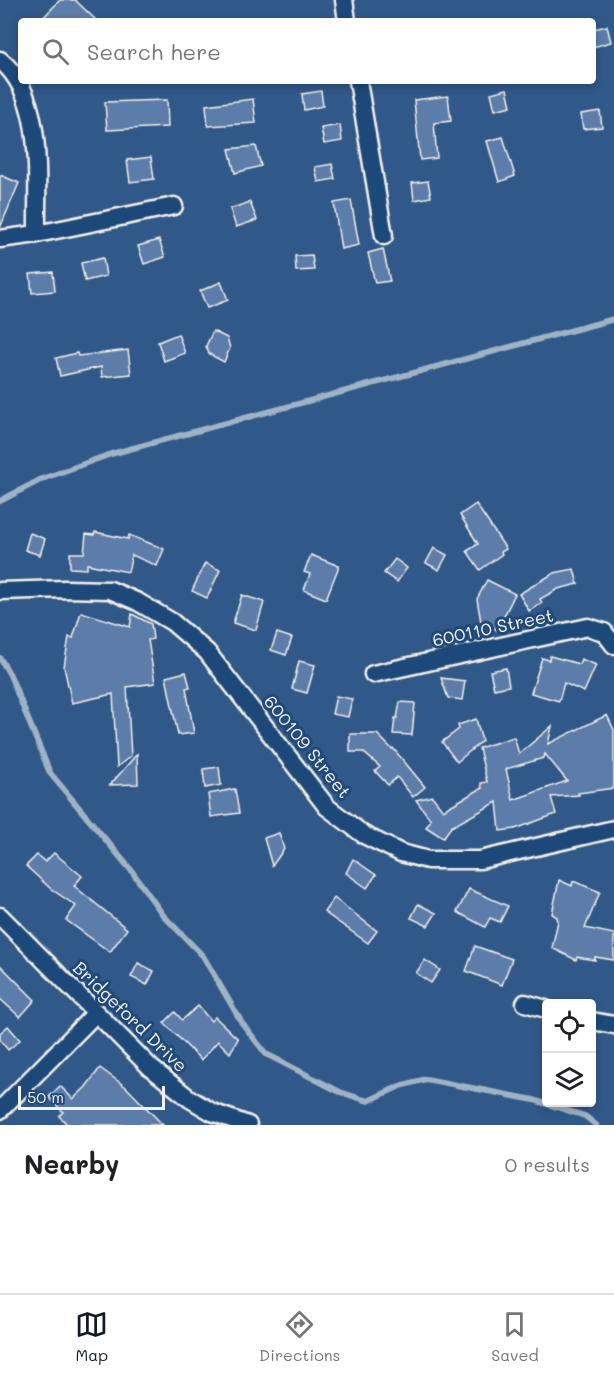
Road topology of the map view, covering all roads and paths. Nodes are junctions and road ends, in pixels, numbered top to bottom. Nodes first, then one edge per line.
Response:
1 (344, 0) edge
2 (347, 18) edge
3 (0, 60) edge
4 (18, 82) edge
5 (19, 84) edge
6 (359, 84) edge
7 (174, 206) dead end
8 (37, 234) junction
9 (384, 236) dead end
10 (0, 239) edge
11 (0, 591) edge
12 (614, 645) edge
13 (374, 674) dead end
14 (614, 830) edge
15 (0, 916) edge
16 (525, 1003) dead end
17 (542, 1008) edge
18 (96, 1012) junction
19 (596, 1022) edge
20 (614, 1025) edge
21 (0, 1110) edge
22 (248, 1125) edge

1 - 2 street
3 - 4 street
5 - 8 street
6 - 9 street
7 - 8 street
8 - 10 street
11 - 14 street, 600109 Street
12 - 13 street, 600110 Street
15 - 18 street, Bridgeford Drive
16 - 17 street
18 - 21 street
18 - 22 street, Bridgeford Drive
19 - 20 street

